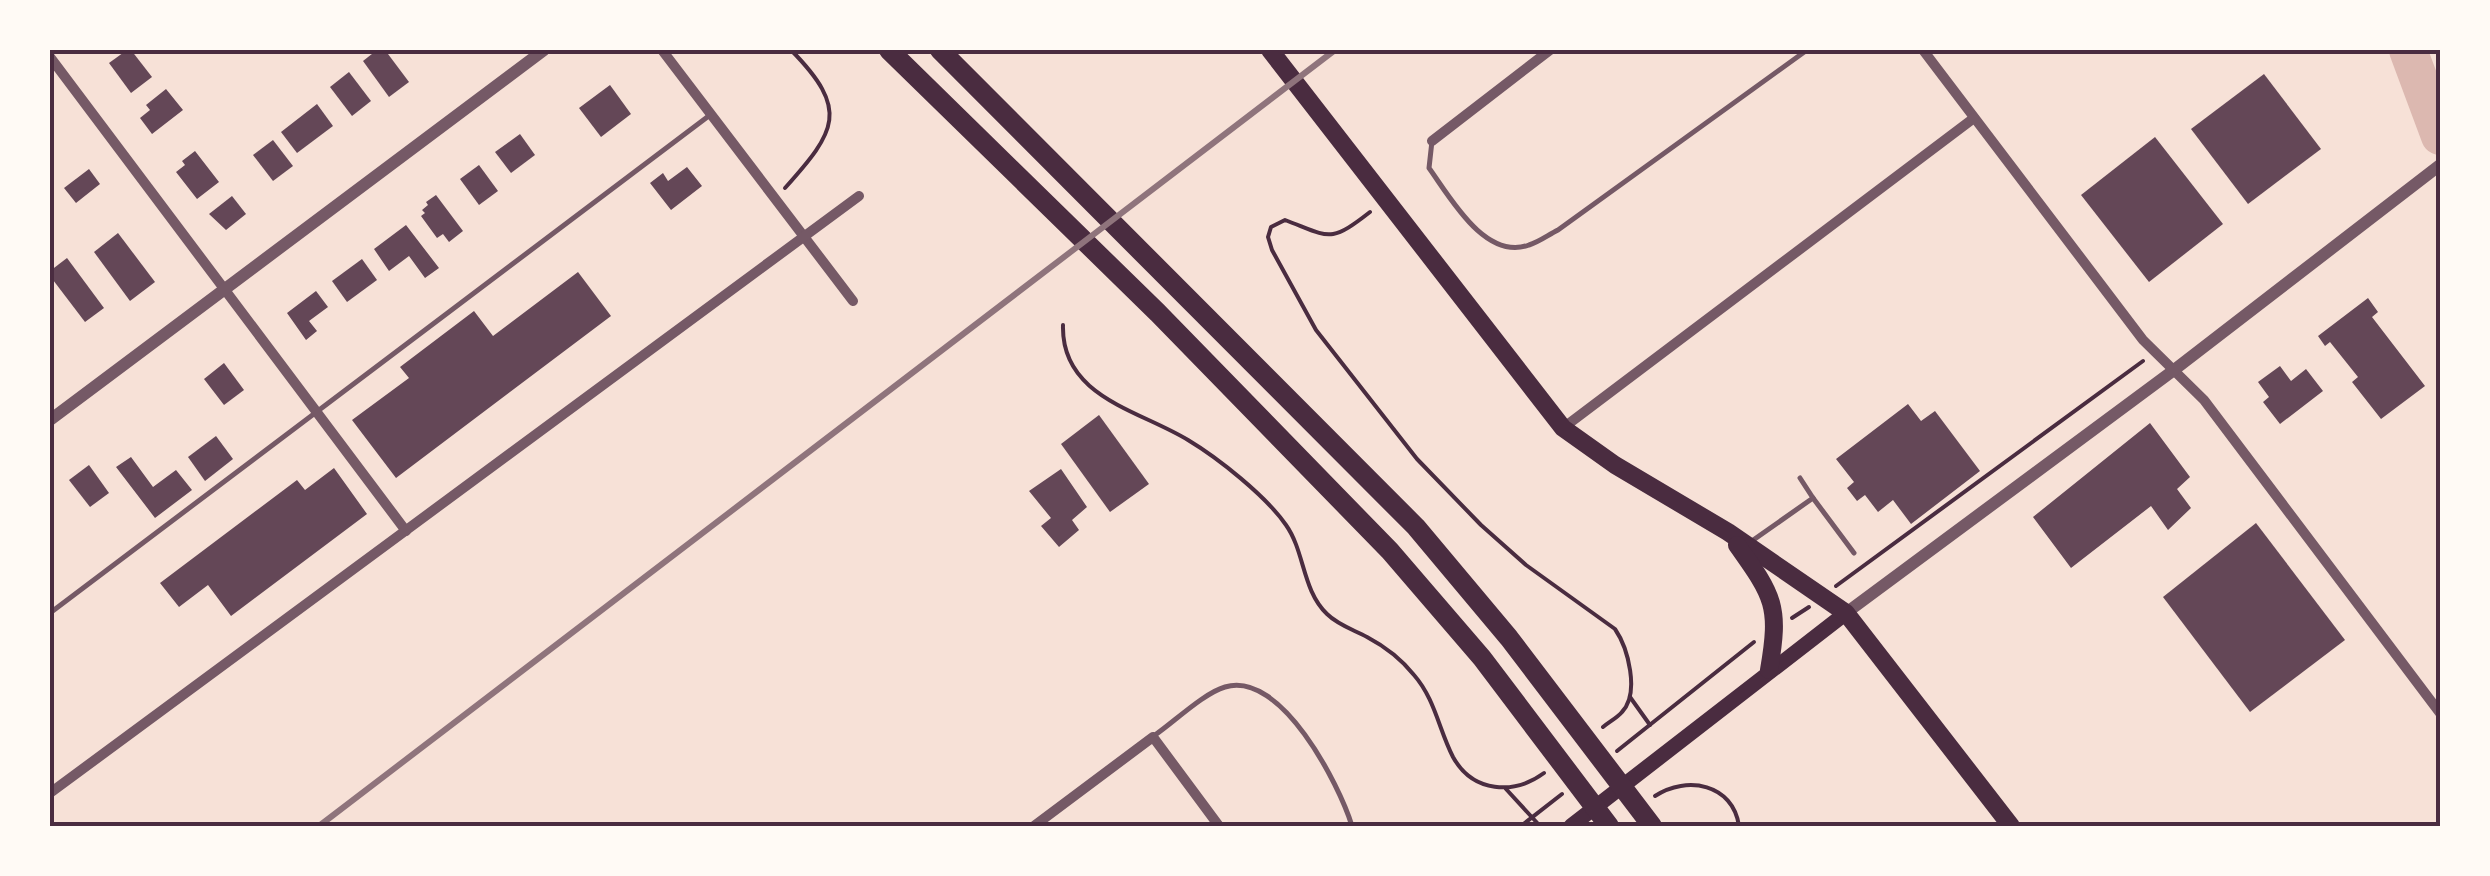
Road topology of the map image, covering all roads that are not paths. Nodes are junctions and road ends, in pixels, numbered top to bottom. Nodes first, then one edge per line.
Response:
1 (544, 50) edge
2 (662, 50) edge
3 (890, 50) edge
4 (940, 50) edge
5 (1270, 50) edge
6 (1550, 50) edge
7 (1807, 50) edge
8 (1923, 50) edge
9 (50, 57) edge
10 (711, 114) junction
11 (1974, 118) junction
12 (1432, 141) joint
13 (2440, 165) edge
14 (859, 196) dead end
15 (804, 236) junction
16 (224, 288) junction
17 (854, 300) dead end
18 (2174, 370) junction
19 (316, 412) junction
20 (50, 420) edge
21 (1562, 428) junction
22 (1800, 478) dead end
23 (1813, 498) junction
24 (406, 530) junction
25 (1728, 532) junction
26 (1746, 545) junction
27 (1854, 553) dead end
28 (50, 613) edge
29 (1846, 613) junction
30 (1769, 670) junction
31 (2440, 713) edge
32 (1153, 737) junction
33 (50, 793) edge
34 (1034, 826) edge
35 (1219, 826) edge
36 (1352, 826) edge
37 (1571, 826) edge
38 (1609, 826) edge
39 (1652, 826) edge
40 (2011, 826) edge

1 - 16 street
2 - 10 street
3 - 38 highway
4 - 39 highway
5 - 21 main road
6 - 12 street
7 - 12 lane
8 - 11 street
9 - 16 street
10 - 15 street
10 - 19 lane
11 - 18 street
11 - 21 street
13 - 18 street
14 - 15 street
15 - 17 street
15 - 24 street
16 - 19 street
16 - 20 street
18 - 29 street
18 - 31 street
19 - 24 street
19 - 28 lane
21 - 25 main road
22 - 23 lane
23 - 26 lane
23 - 27 lane
24 - 33 street
25 - 26 main road
25 - 30 main road
26 - 29 main road
29 - 30 main road
29 - 40 main road
30 - 37 main road
32 - 34 street
32 - 35 street
32 - 36 lane

